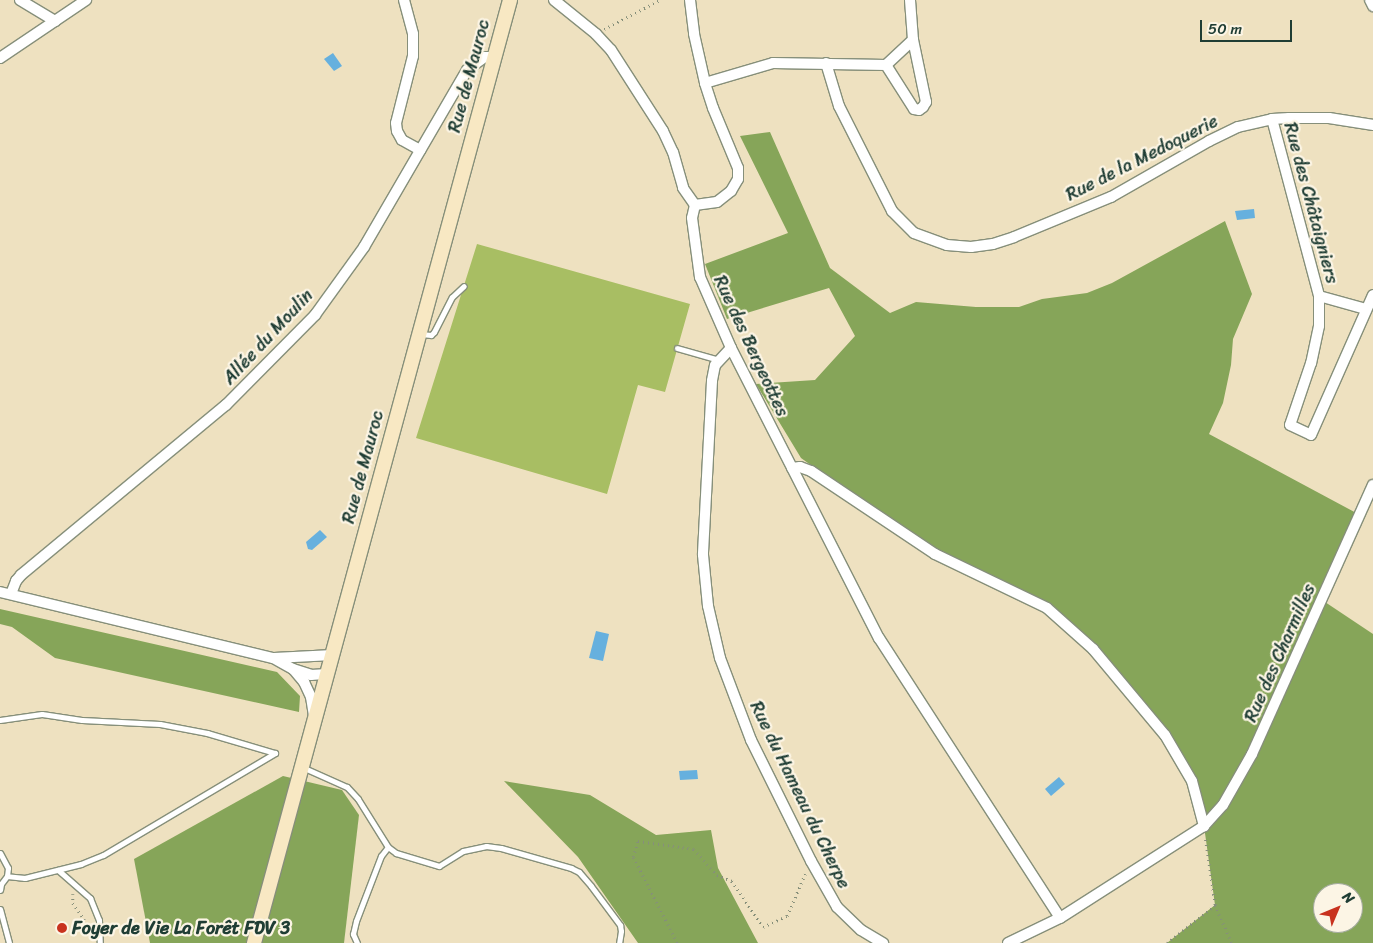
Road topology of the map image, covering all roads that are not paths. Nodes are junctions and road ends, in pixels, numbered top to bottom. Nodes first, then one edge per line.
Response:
1 (20, 0) edge
2 (86, 0) edge
3 (404, 0) edge
4 (510, 0) edge
5 (554, 0) edge
6 (690, 0) edge
7 (910, 0) edge
8 (1370, 0) edge
9 (1373, 6) edge
10 (54, 21) junction
11 (913, 40) junction
12 (494, 57) junction
13 (0, 58) edge
14 (826, 64) junction
15 (886, 65) junction
16 (705, 83) junction
17 (1272, 119) junction
18 (1373, 126) edge
19 (420, 150) junction
20 (695, 205) junction
21 (464, 286) dead end
22 (1373, 295) edge
23 (1318, 296) junction
24 (1366, 309) junction
25 (418, 334) junction
26 (677, 348) dead end
27 (731, 348) junction
28 (719, 360) junction
29 (792, 468) junction
30 (1373, 485) edge
31 (0, 592) edge
32 (11, 594) junction
33 (333, 654) junction
34 (273, 658) junction
35 (293, 669) junction
36 (327, 674) junction
37 (314, 719) junction
38 (0, 720) edge
39 (301, 767) junction
40 (1204, 826) junction
41 (388, 847) junction
42 (0, 853) edge
43 (58, 870) junction
44 (7, 876) junction
45 (0, 884) edge
46 (0, 890) edge
47 (0, 909) edge
48 (1060, 918) junction
49 (9, 943) edge
50 (100, 943) edge
51 (254, 943) edge
52 (357, 943) edge
53 (618, 943) edge
54 (883, 943) edge
55 (1008, 943) edge

1 - 10 street
2 - 10 street
3 - 19 street
4 - 12 street, Rue de Mauroc
5 - 20 street
6 - 16 street
7 - 11 street
8 - 9 street
10 - 13 street
11 - 15 street
11 - 15 street
12 - 19 street, Allée du Moulin
12 - 25 street, Rue de Mauroc
14 - 15 street
14 - 16 street
14 - 17 street, Rue de la Medoquerie
16 - 20 street
17 - 18 street, Rue de la Medoquerie
17 - 23 street, Rue des Châtaigniers
19 - 32 street, Allée du Moulin
20 - 27 street, Rue des Bergeottes
21 - 25 lane
22 - 24 street, Rue des Châtaigniers
23 - 24 street, Rue des Châtaigniers
23 - 24 street, Rue des Châtaigniers
25 - 33 street, Rue de Mauroc
26 - 28 lane
27 - 28 street, Rue du Hameau du Cherpe
27 - 29 street, Rue des Bergeottes
28 - 54 street, Rue du Hameau du Cherpe
29 - 40 street
29 - 48 street
30 - 40 street, Rue des Charmilles
31 - 32 street
32 - 34 street
33 - 34 street
33 - 36 street, Rue de Mauroc
34 - 35 street
35 - 36 street
35 - 37 street
36 - 37 street, Rue de Mauroc
37 - 39 street, Rue de Mauroc
38 - 43 lane
39 - 41 lane
39 - 51 street, Rue de Mauroc
40 - 48 street
41 - 52 lane
41 - 53 lane
42 - 44 lane
43 - 44 lane
43 - 50 lane
44 - 45 lane
45 - 46 lane
47 - 49 lane
48 - 55 street

